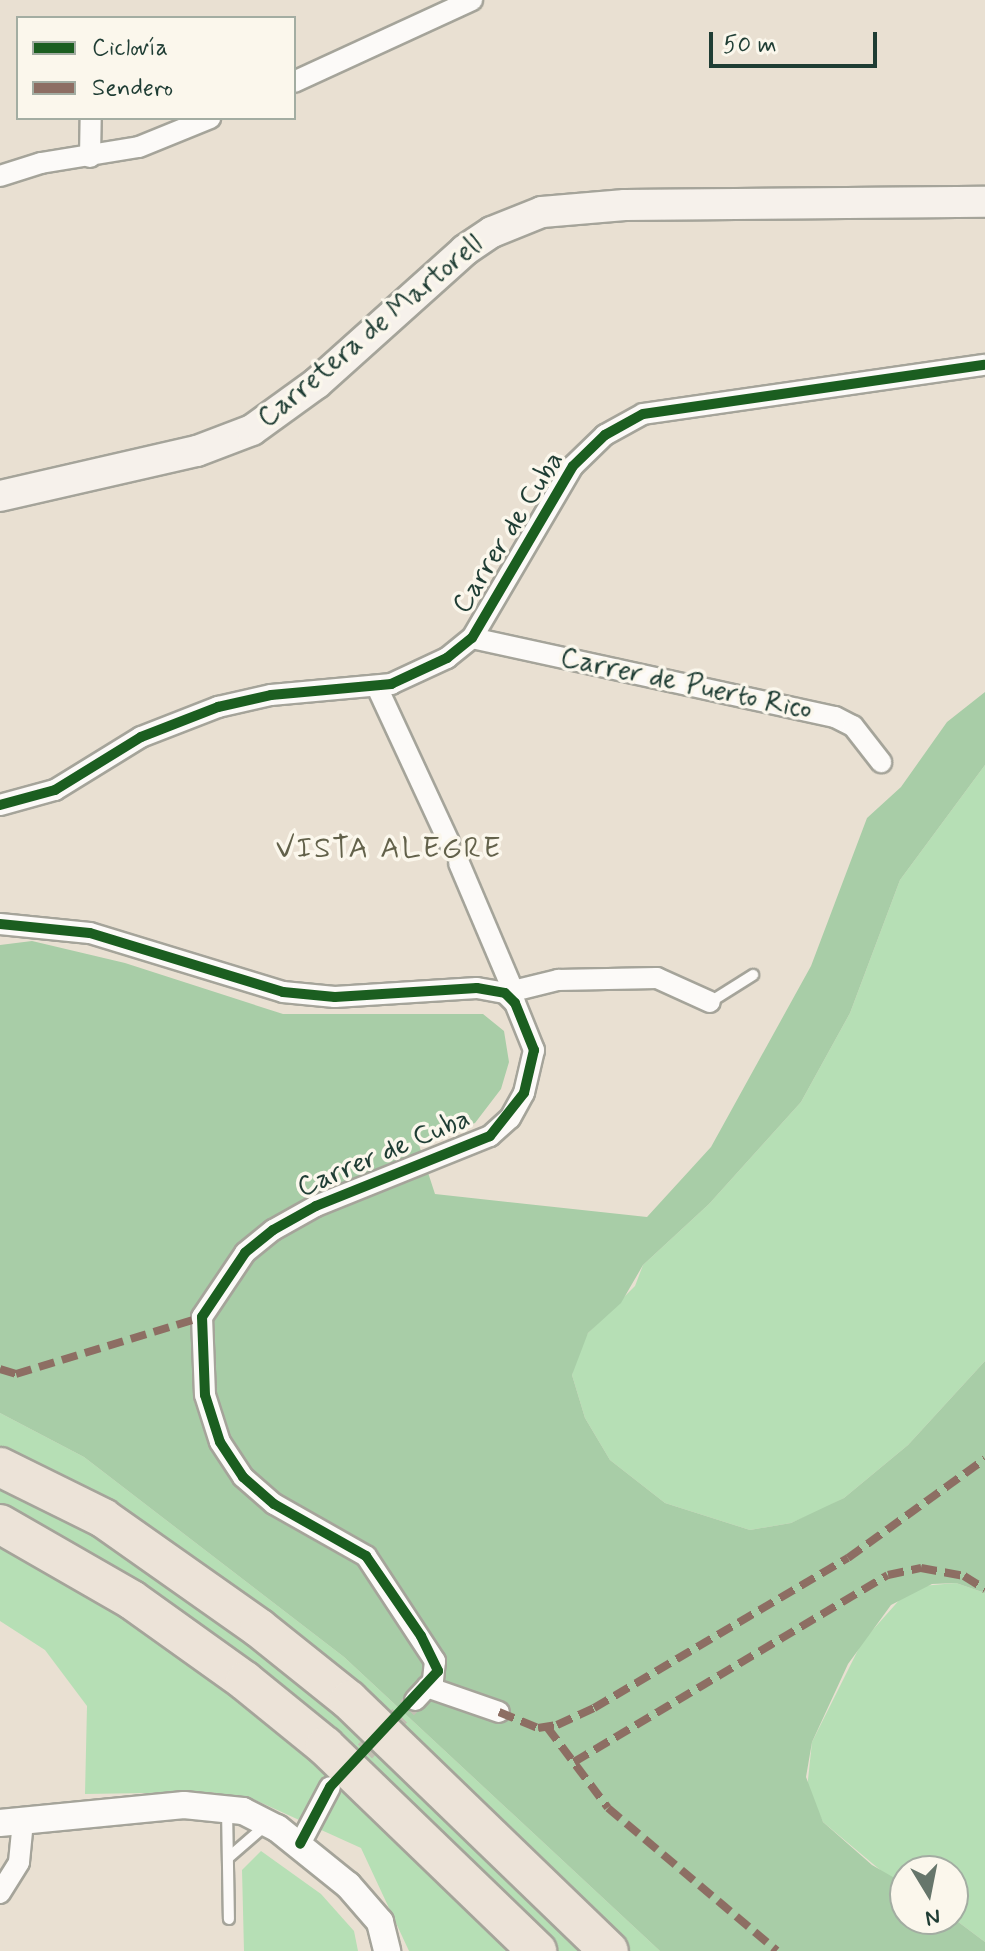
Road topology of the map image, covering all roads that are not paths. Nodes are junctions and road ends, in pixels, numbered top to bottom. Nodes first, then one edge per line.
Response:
1 (472, 0) edge
2 (296, 81) edge
3 (91, 120) edge
4 (205, 120) edge
5 (90, 157) junction
6 (0, 176) edge
7 (985, 202) edge
8 (985, 365) edge
9 (0, 496) edge
10 (472, 638) junction
11 (377, 687) junction
12 (881, 762) dead end
13 (0, 805) edge
14 (449, 842) dead end
15 (459, 863) dead end
16 (0, 924) edge
17 (753, 975) dead end
18 (509, 992) junction
19 (710, 1002) joint
20 (0, 1443) edge
21 (0, 1467) edge
22 (103, 1518) junction
23 (0, 1524) edge
24 (499, 1712) dead end
25 (330, 1787) tunnel mouth
26 (227, 1808) junction
27 (11, 1822) edge
28 (269, 1823) junction
29 (300, 1844) junction
30 (228, 1858) junction
31 (2, 1884) edge
32 (229, 1919) dead end
33 (387, 1951) edge
34 (537, 1951) edge
35 (609, 1951) edge

1 - 2 street
3 - 5 street
4 - 5 street
5 - 6 street
7 - 9 main road, Carretera de Martorell
8 - 10 street, Carrer de Cuba
10 - 11 street, Carrer de Cuba
10 - 12 street, Carrer de Puerto Rico
11 - 13 street, Carrer de Cuba
11 - 14 street
15 - 18 street
16 - 18 street
17 - 19 lane
18 - 19 street
18 - 24 street, Carrer de Cuba
20 - 22 highway
21 - 22 highway
22 - 35 highway
23 - 34 highway
25 - 29 street
26 - 27 street
26 - 28 street
26 - 30 lane
27 - 31 street
28 - 29 street
28 - 30 lane
29 - 33 street
30 - 32 lane

